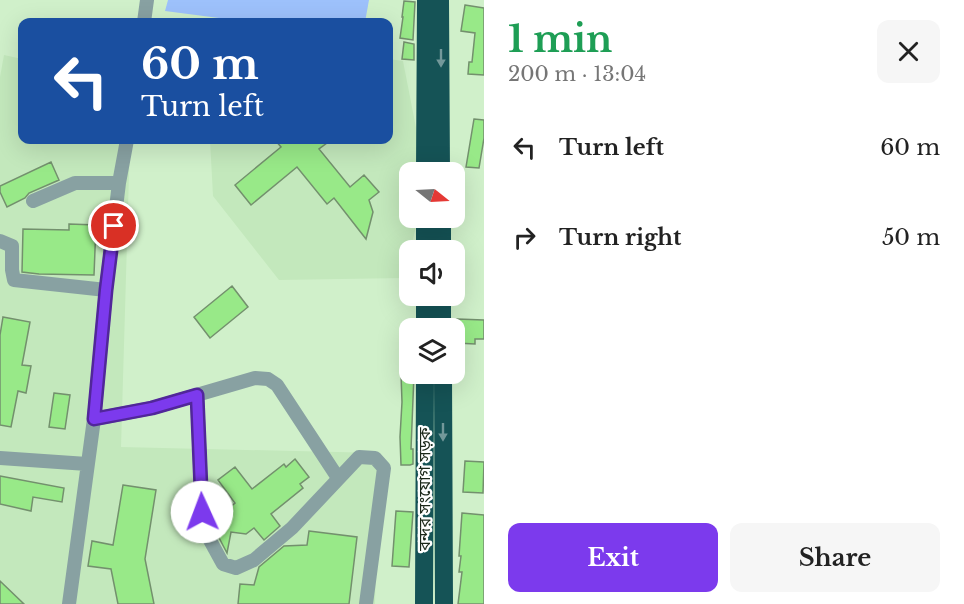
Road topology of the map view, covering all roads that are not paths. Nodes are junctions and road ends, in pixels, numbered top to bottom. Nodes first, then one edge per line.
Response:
1 (147, 0) edge
2 (426, 0) edge
3 (440, 0) edge
4 (145, 18) edge
5 (126, 144) edge
6 (425, 162) edge
7 (441, 162) edge
8 (119, 183) junction
9 (33, 201) dead end
10 (0, 241) edge
11 (106, 290) junction
12 (425, 384) edge
13 (443, 384) edge
14 (197, 395) junction
15 (94, 419) junction
16 (0, 459) edge
17 (87, 464) junction
18 (339, 478) junction
19 (69, 604) edge
20 (366, 604) edge
21 (424, 604) edge
22 (444, 604) edge

1 - 4 lane
2 - 6 highway
3 -> 7 highway
5 - 8 lane
8 - 9 lane
8 - 11 lane
10 - 11 lane
11 - 15 lane
12 - 21 highway, বন্দর সংযোগ সড়ক
13 -> 22 highway, বন্দর সংযোগ সড়ক
14 - 15 lane
14 - 18 lane
14 - 18 lane
15 - 17 lane
16 - 17 lane
17 - 19 lane
18 - 20 lane

